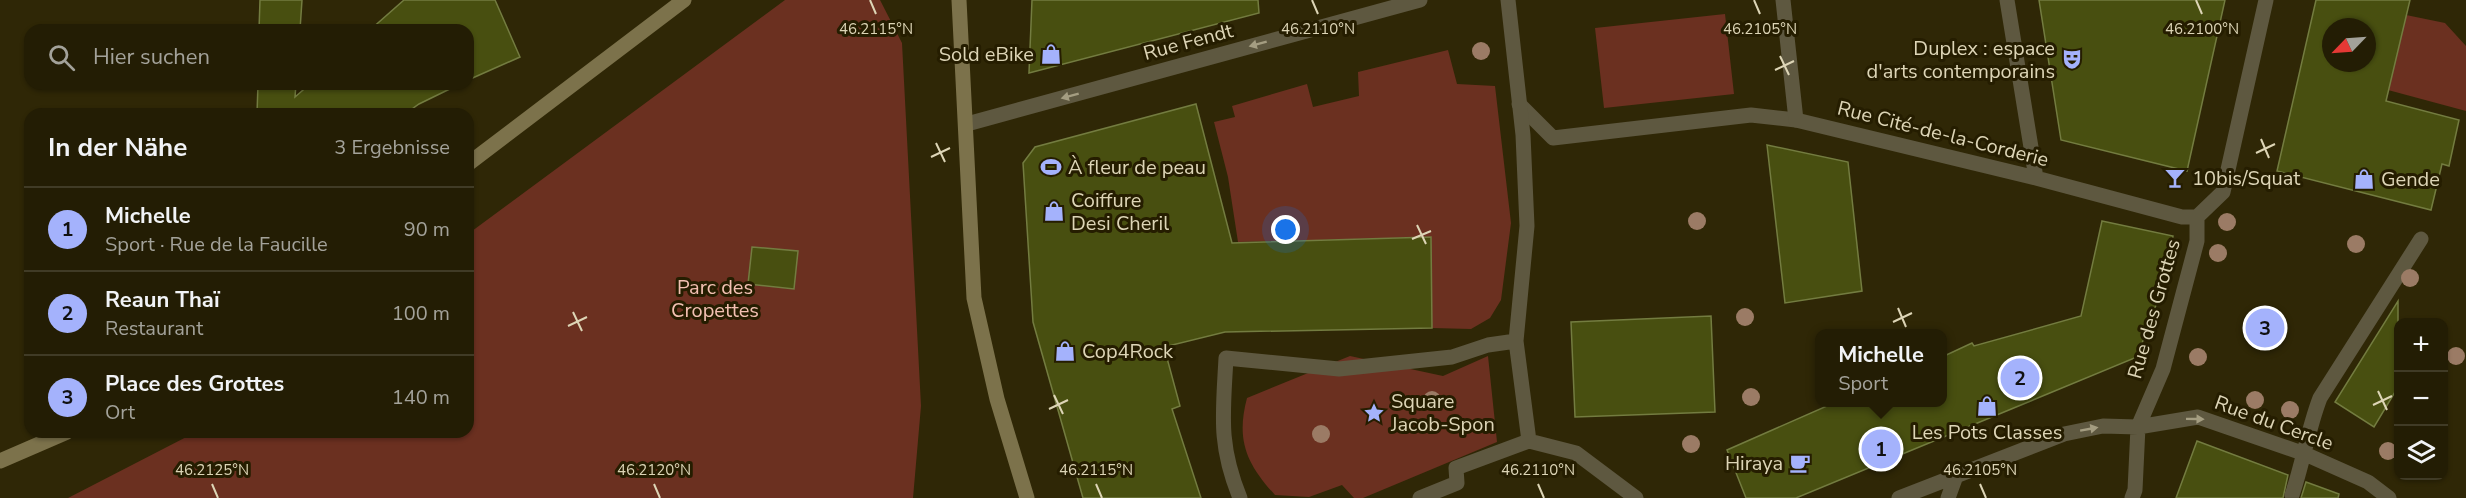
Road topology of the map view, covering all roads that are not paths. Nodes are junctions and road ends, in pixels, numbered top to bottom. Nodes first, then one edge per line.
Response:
1 (684, 0) edge
2 (959, 0) edge
3 (1420, 0) edge
4 (1508, 0) edge
5 (1783, 0) edge
6 (2007, 0) edge
7 (2266, 0) edge
8 (1519, 104) junction
9 (1796, 120) junction
10 (967, 124) junction
11 (474, 159) edge
12 (2036, 178) junction
13 (2197, 217) junction
14 (2421, 239) dead end
15 (1516, 341) junction
16 (2138, 427) junction
17 (53, 438) edge
18 (1529, 441) junction
19 (2305, 454) junction
20 (0, 461) edge
21 (1956, 476) junction
22 (2292, 495) dead end
23 (1027, 498) edge
24 (1240, 498) edge
25 (1420, 498) edge
26 (1636, 498) edge
27 (1899, 498) edge
28 (1948, 498) edge
29 (2132, 498) edge
30 (2389, 498) edge

1 - 11 main road
2 - 10 main road
3 -> 10 street, Rue Fendt
4 - 8 street
5 - 9 street
6 - 12 street
7 - 13 street, Rue des Grottes
8 - 9 street, Rue Cité-de-la-Corderie
8 - 15 street
9 - 12 street, Rue Cité-de-la-Corderie
10 - 23 main road
12 - 13 street, Rue Cité-de-la-Corderie
13 - 16 street, Rue des Grottes
14 - 19 street
15 - 18 street
15 - 24 street
16 -> 19 street, Rue du Cercle
21 -> 16 street, Rue du Cercle
16 - 29 street, Rue des Grottes
17 - 20 main road
18 - 25 street
18 - 26 street
19 - 22 street
19 - 30 street, Rue du Cercle
21 - 27 street, Rue du Cercle
21 - 28 street

